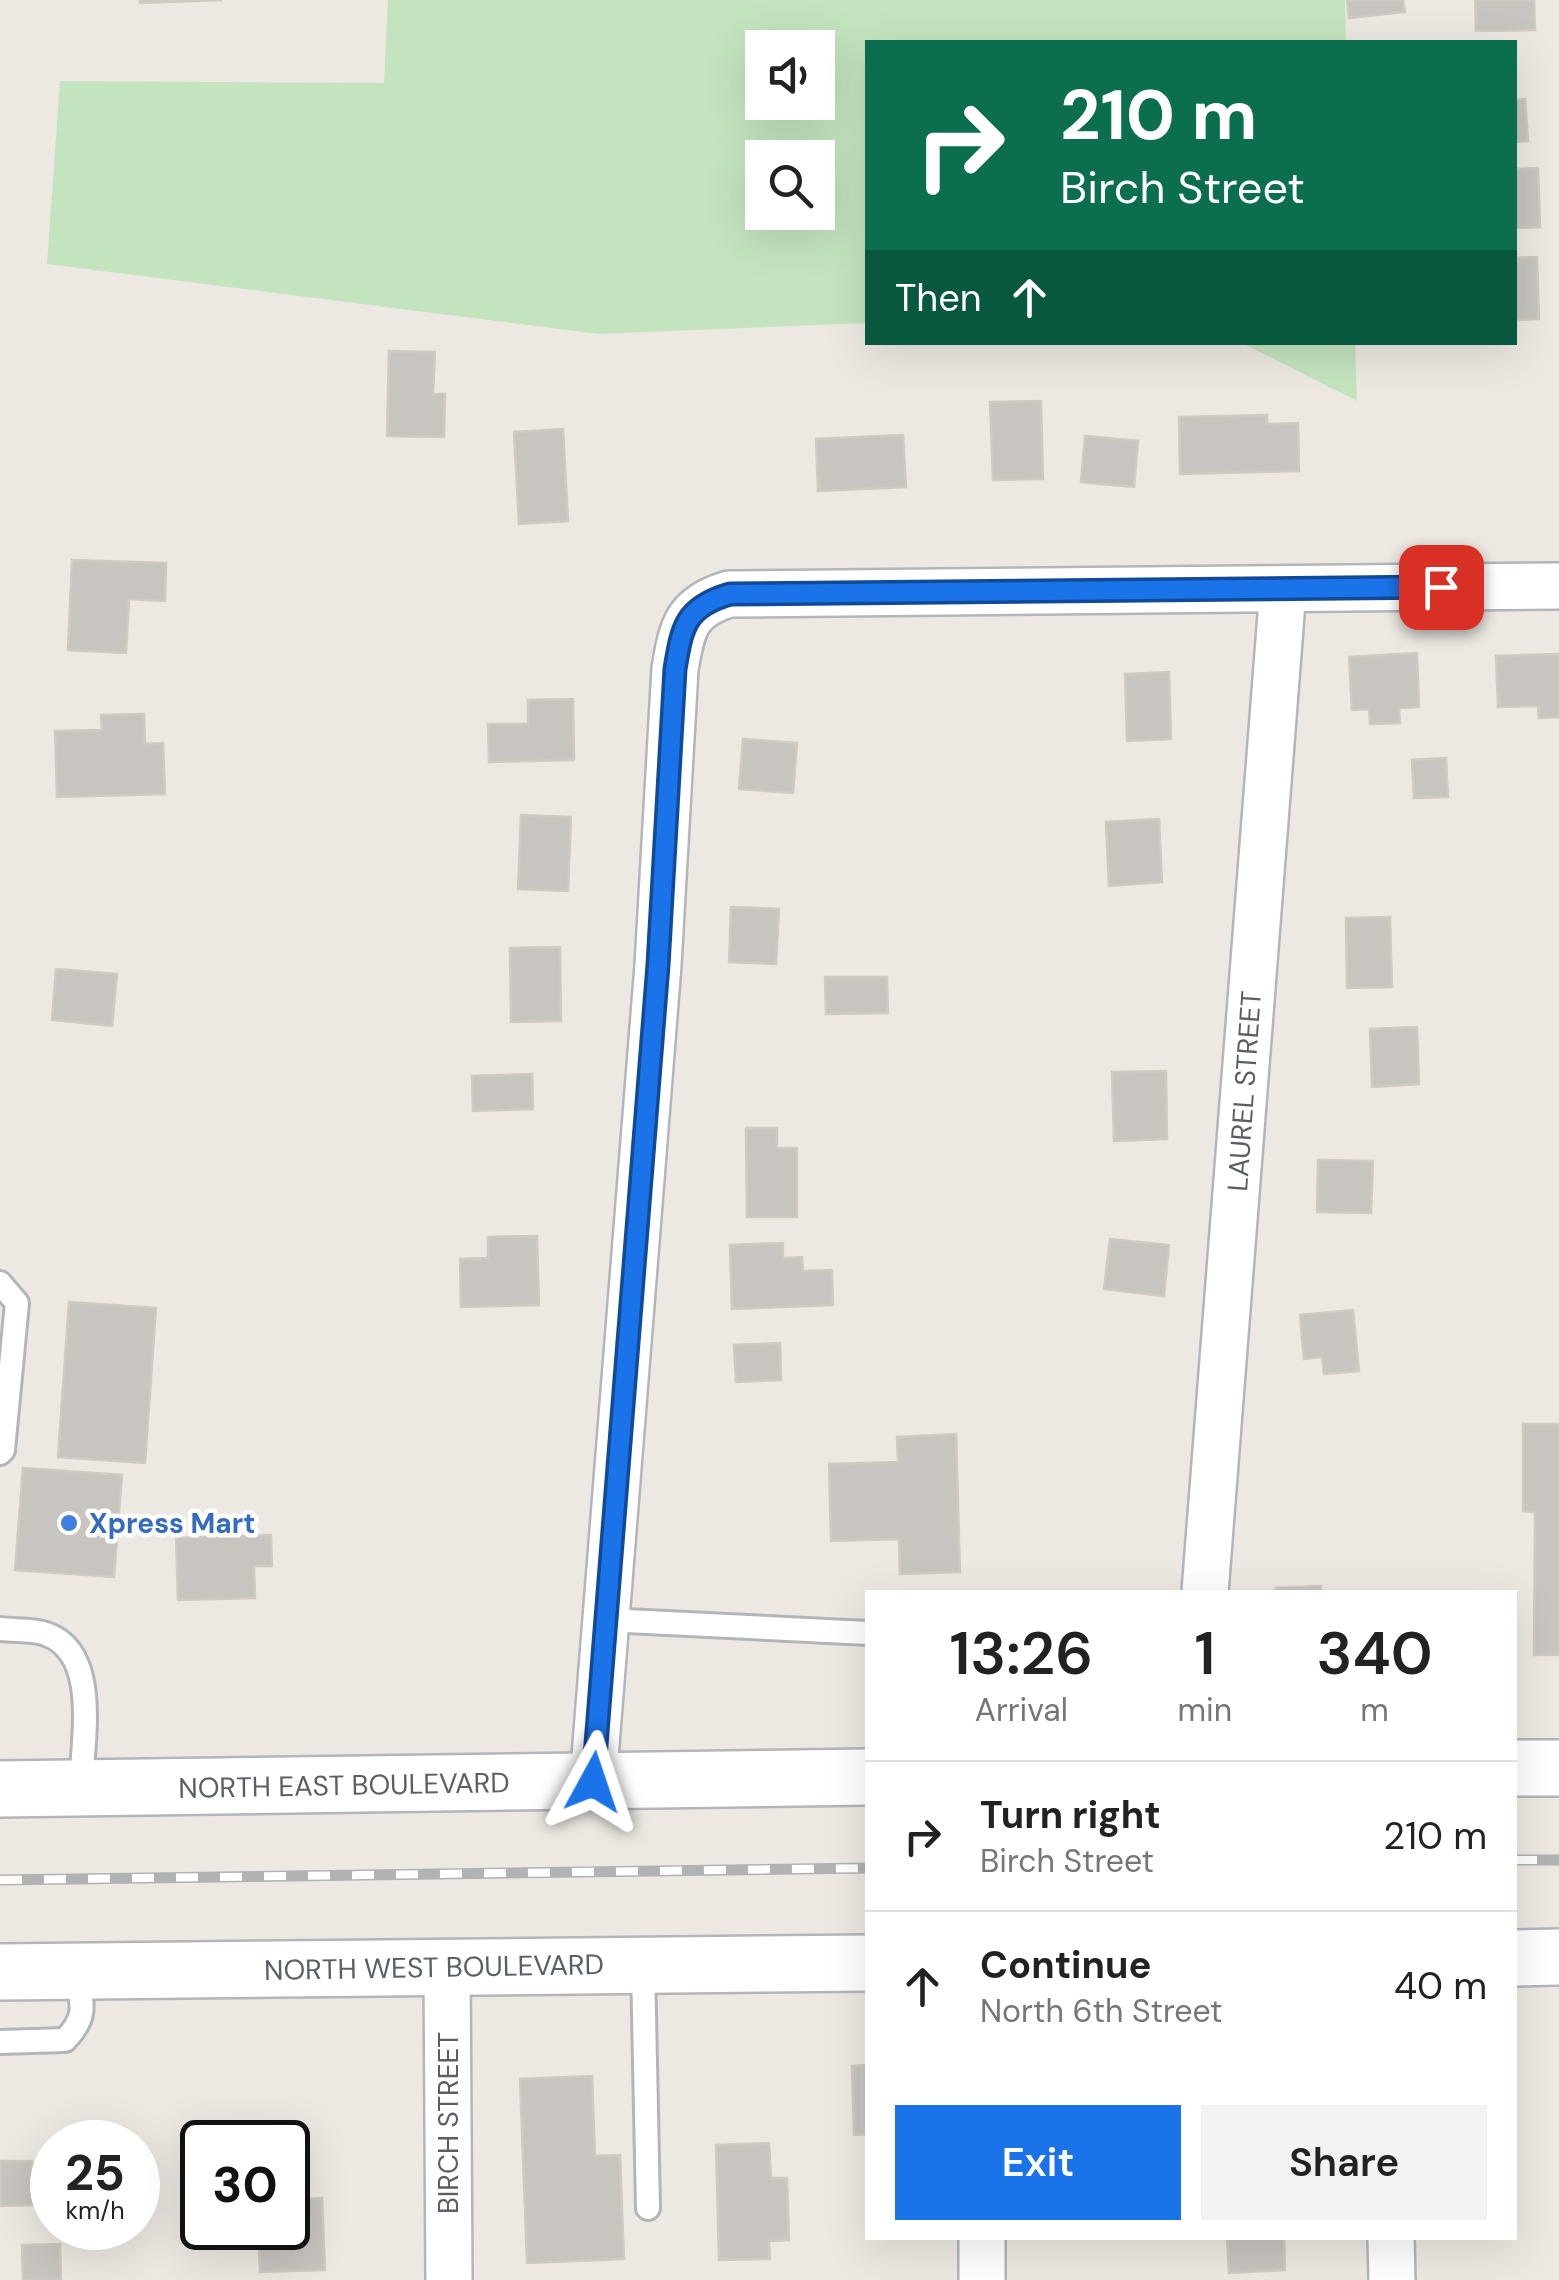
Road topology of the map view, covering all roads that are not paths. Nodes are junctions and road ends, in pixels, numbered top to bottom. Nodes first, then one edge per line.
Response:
1 (1559, 586) edge
2 (1283, 589) junction
3 (0, 1284) edge
4 (0, 1453) edge
5 (1206, 1590) edge
6 (606, 1620) junction
7 (0, 1629) edge
8 (865, 1633) edge
9 (1517, 1768) edge
10 (1559, 1768) edge
11 (865, 1778) edge
12 (593, 1782) junction
13 (81, 1788) junction
14 (0, 1789) edge
15 (1517, 1958) edge
16 (1559, 1958) edge
17 (865, 1963) edge
18 (643, 1965) junction
19 (447, 1967) junction
20 (76, 1971) junction
21 (0, 1972) edge
22 (0, 2042) edge
23 (648, 2208) dead end
24 (982, 2240) edge
25 (1390, 2240) edge
26 (449, 2280) edge
27 (982, 2280) edge
28 (1392, 2280) edge

1 - 2 street
2 - 5 street, LAUREL STREET
2 - 6 street
3 - 4 lane
6 - 8 lane
6 - 12 street
7 - 13 lane
9 - 10 main road
11 - 12 main road, NORTH EAST BOULEVARD
12 - 13 main road, NORTH EAST BOULEVARD
13 - 14 main road, NORTH EAST BOULEVARD
15 - 16 main road
17 - 18 main road, NORTH WEST BOULEVARD
18 - 19 main road, NORTH WEST BOULEVARD
18 - 23 lane
19 - 20 main road, NORTH WEST BOULEVARD
19 - 26 street, BIRCH STREET
20 - 21 main road, NORTH WEST BOULEVARD
20 - 22 lane
24 - 27 street
25 - 28 street

